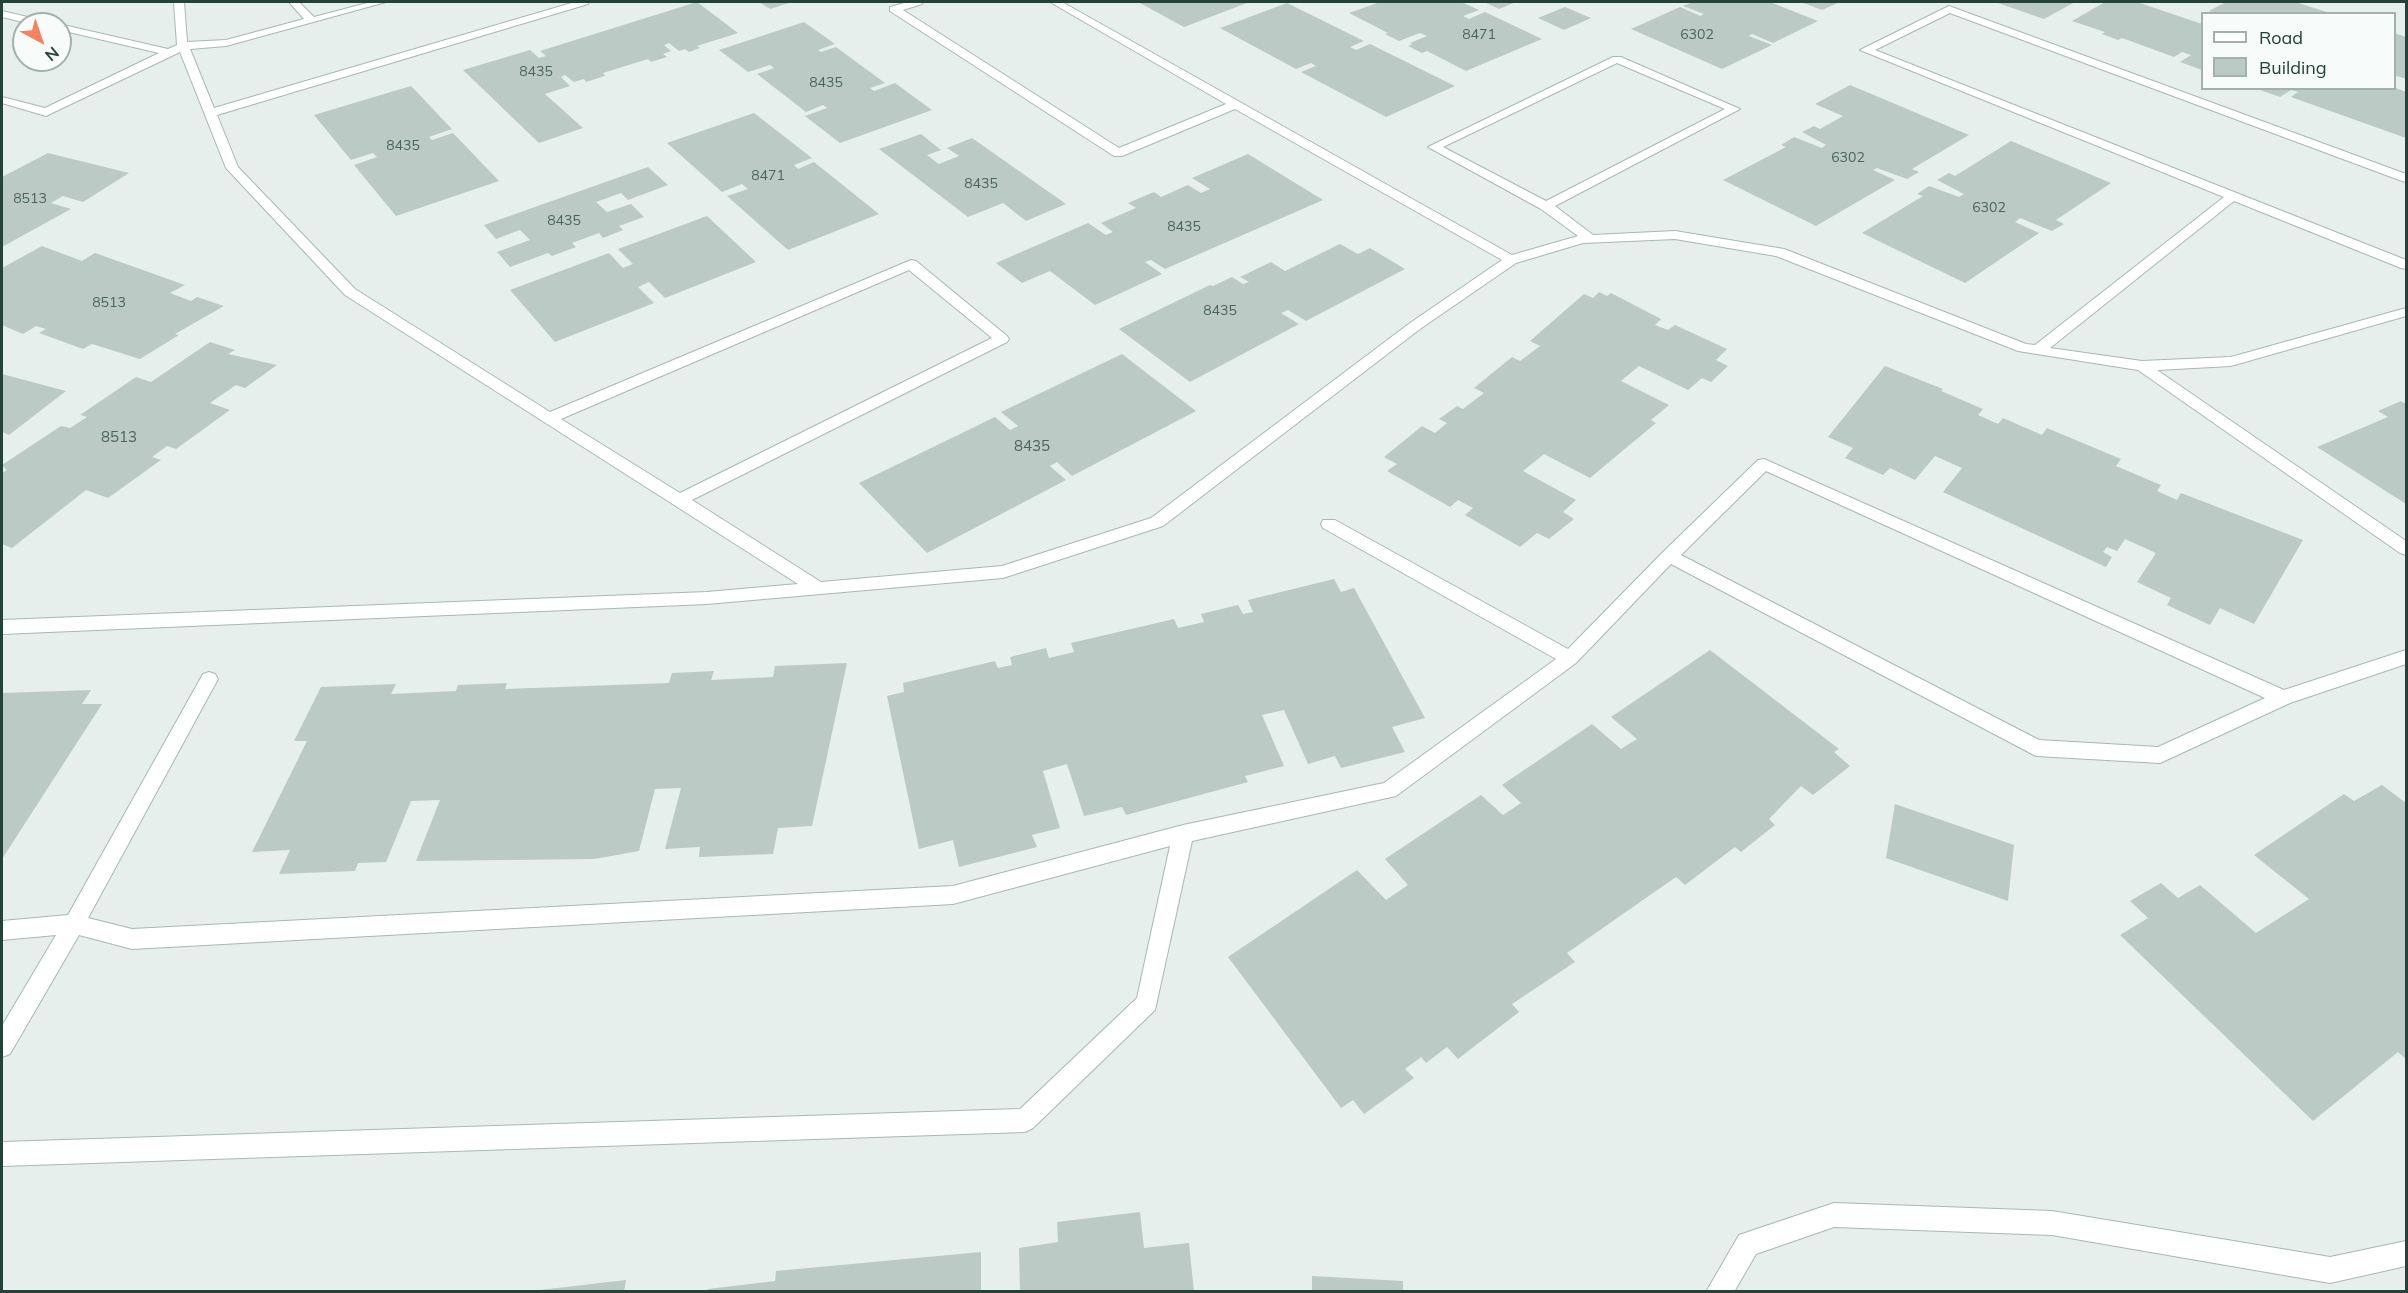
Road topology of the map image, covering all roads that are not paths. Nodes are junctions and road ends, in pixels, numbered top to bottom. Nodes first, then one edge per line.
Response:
1 (179, 2) edge
2 (294, 2) edge
3 (381, 2) edge
4 (584, 2) edge
5 (918, 2) edge
6 (1055, 2) edge
7 (311, 20) junction
8 (72, 29) edge
9 (177, 50) junction
10 (2, 100) edge
11 (1236, 104) junction
12 (210, 112) junction
13 (2406, 178) edge
14 (2233, 196) junction
15 (1546, 206) junction
16 (1590, 239) junction
17 (1511, 260) junction
18 (2406, 265) edge
19 (2406, 312) edge
20 (2038, 350) junction
21 (2142, 366) junction
22 (549, 418) junction
23 (679, 500) junction
24 (1329, 524) dead end
25 (2406, 549) edge
26 (1669, 556) junction
27 (818, 588) junction
28 (2, 627) edge
29 (2406, 657) edge
30 (1570, 658) junction
31 (209, 679) dead end
32 (2283, 698) junction
33 (1183, 834) junction
34 (74, 924) junction
35 (2, 930) edge
36 (2, 1046) edge
37 (2, 1154) edge
38 (2406, 1254) edge
39 (1719, 1292) edge

1 - 9 lane
2 - 7 lane
3 - 7 lane
4 - 12 lane
5 - 11 lane
6 - 11 lane
7 - 9 lane
8 - 9 lane
9 - 10 lane
9 - 12 lane
11 - 17 lane
12 - 22 lane
13 - 14 lane
14 - 18 lane
14 - 20 lane
15 - 15 lane
15 - 16 lane
16 - 17 lane
16 - 20 lane
17 - 27 lane
19 - 21 lane
20 - 21 lane
21 - 25 lane
22 - 23 lane
22 - 23 lane
23 - 27 lane
24 - 30 lane
26 - 30 lane
26 - 32 lane
26 - 32 lane
27 - 28 lane
29 - 32 lane
30 - 33 lane
31 - 34 lane
33 - 34 lane
33 - 37 lane
34 - 35 lane
34 - 36 lane
38 - 39 lane

